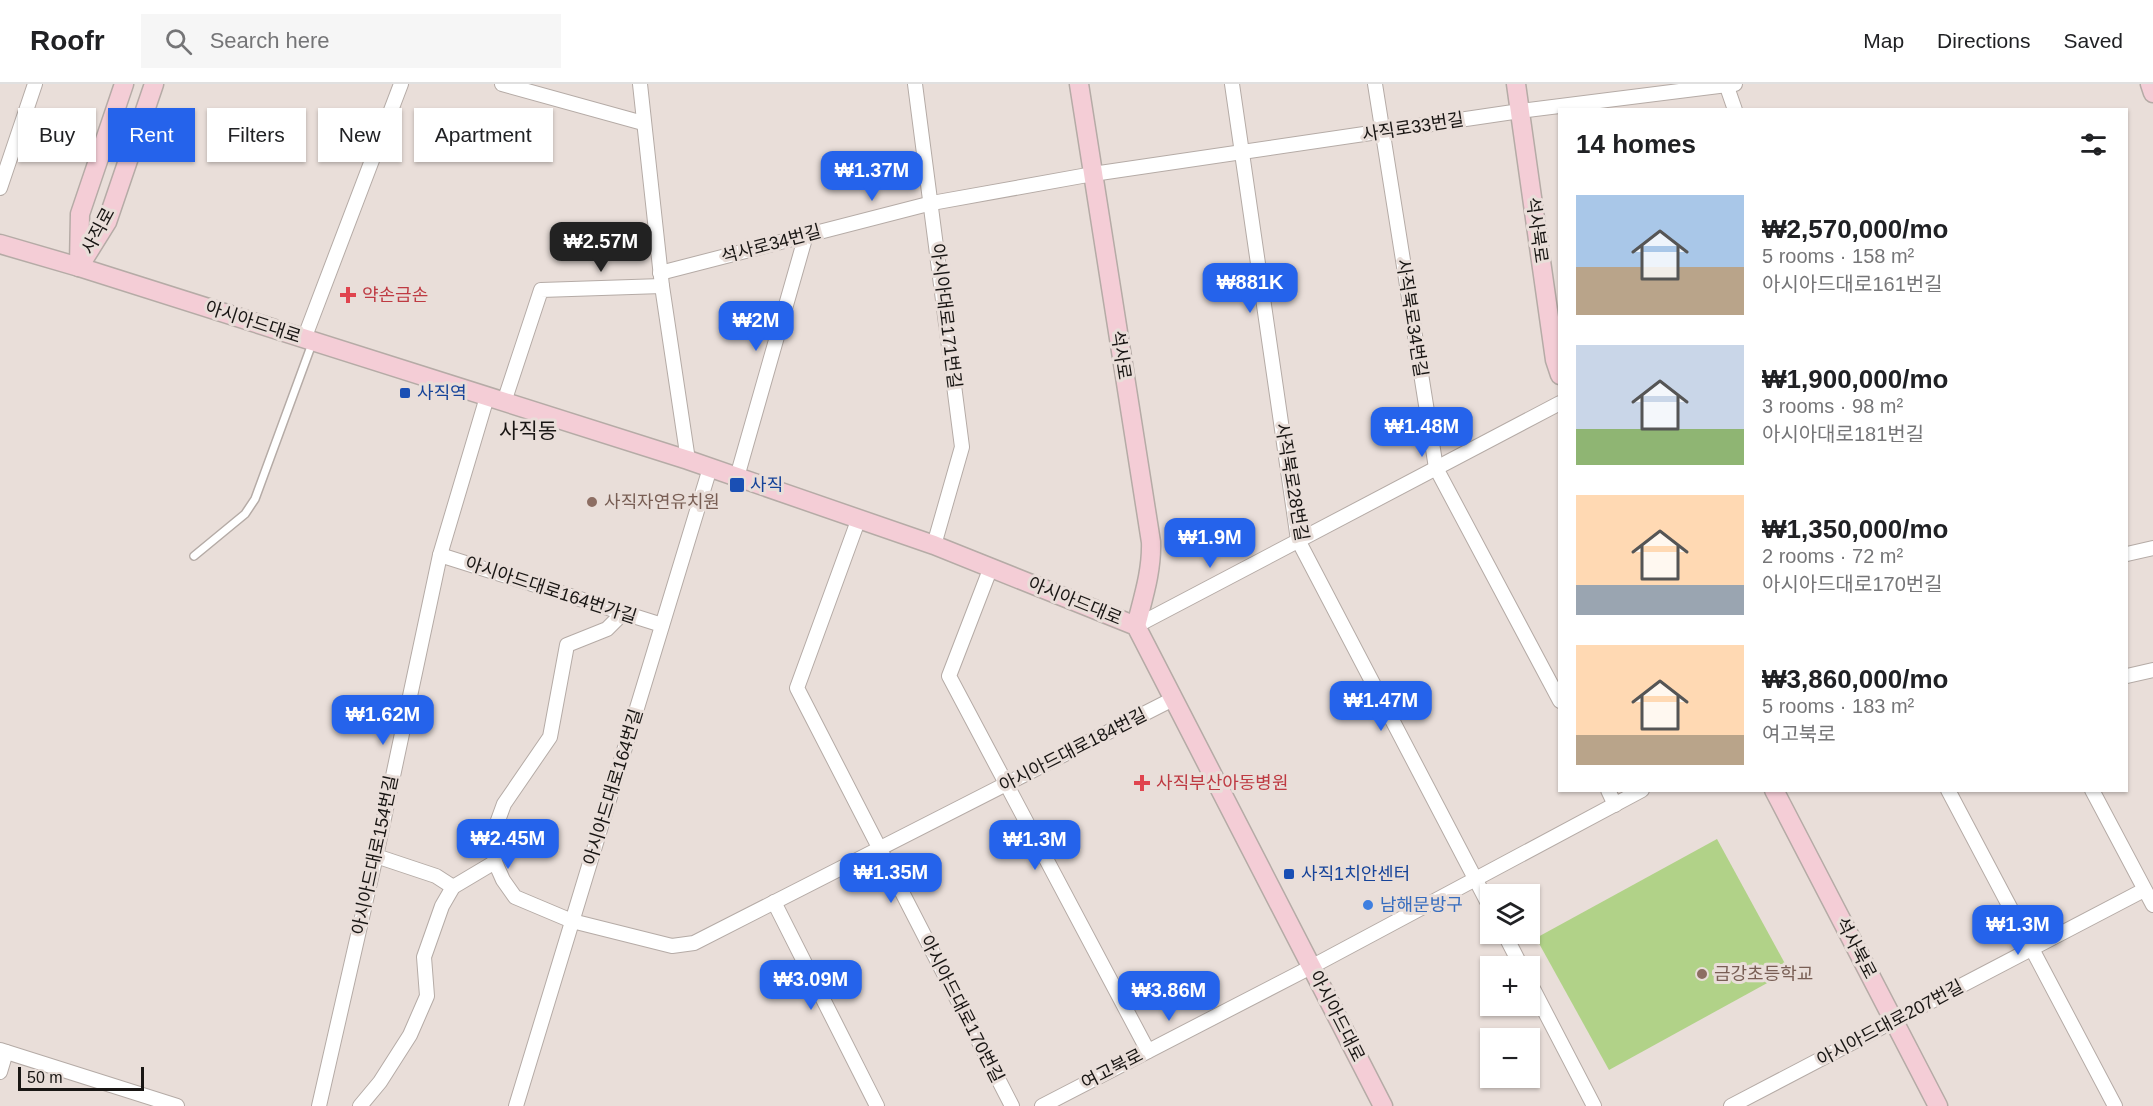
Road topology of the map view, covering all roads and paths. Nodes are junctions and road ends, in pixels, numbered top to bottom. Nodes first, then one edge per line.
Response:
1 (36, 84) edge
2 (124, 84) edge
3 (154, 84) edge
4 (401, 84) edge
5 (502, 84) edge
6 (640, 84) edge
7 (915, 84) edge
8 (1079, 84) edge
9 (1232, 84) edge
10 (1375, 84) edge
11 (1516, 84) edge
12 (2150, 84) edge
13 (1729, 85) edge
14 (2153, 93) edge
15 (1735, 108) edge
16 (1520, 111) junction
17 (643, 123) junction
18 (1382, 132) junction
19 (1242, 152) junction
20 (1093, 174) junction
21 (0, 188) edge
22 (932, 203) junction
23 (806, 235) junction
24 (0, 244) edge
25 (79, 267) junction
26 (661, 280) junction
27 (309, 340) junction
28 (1558, 369) edge
29 (496, 399) junction
30 (1558, 404) edge
31 (688, 460) junction
32 (710, 468) junction
33 (1436, 468) junction
34 (737, 477) junction
35 (859, 518) junction
36 (1298, 540) junction
37 (933, 545) junction
38 (2153, 548) edge
39 (2128, 554) edge
40 (440, 555) junction
41 (194, 556) dead end
42 (991, 567) junction
43 (623, 613) junction
44 (662, 625) junction
45 (1136, 626) junction
46 (2153, 670) edge
47 (2128, 676) edge
48 (1558, 697) edge
49 (1173, 699) junction
50 (1006, 784) junction
51 (1609, 792) edge
52 (1638, 792) edge
53 (1775, 792) edge
54 (1949, 792) edge
55 (2093, 792) edge
56 (1615, 805) junction
57 (879, 848) junction
58 (376, 856) junction
59 (495, 862) junction
60 (1476, 879) junction
61 (453, 887) junction
62 (1480, 887) edge
63 (2144, 890) junction
64 (774, 902) junction
65 (2153, 905) edge
66 (572, 921) junction
67 (2032, 949) junction
68 (1311, 967) junction
69 (1540, 1002) edge
70 (1894, 1021) junction
71 (3, 1051) edge
72 (1148, 1051) junction
73 (0, 1071) edge
74 (155, 1102) edge
75 (177, 1106) edge
76 (319, 1106) edge
77 (360, 1106) edge
78 (516, 1106) edge
79 (877, 1106) edge
80 (1012, 1106) edge
81 (1042, 1106) edge
82 (1383, 1106) edge
83 (1594, 1106) edge
84 (1731, 1106) edge
85 (1938, 1106) edge
86 (2115, 1106) edge

1 - 21 street
2 - 25 main road, 사직로
3 - 25 main road, 사직로
4 - 27 street
5 - 17 street
6 - 17 street
7 - 22 street, 아시아대로171번길
8 - 20 main road, 석사로
9 - 19 street, 사직북로28번길
10 - 18 street, 사직북로34번길
11 - 16 main road, 석사북로
12 - 14 main road
13 - 15 street
13 - 16 street, 사직로33번길
16 - 18 street, 사직로33번길
16 - 28 main road, 석사북로
17 - 26 street
18 - 19 street, 사직로33번길
18 - 33 street, 사직북로34번길
19 - 20 street, 사직로33번길
19 - 36 street, 사직북로28번길
20 - 22 street, 석사로34번길
20 - 45 main road, 석사로
22 - 23 street, 석사로34번길
22 - 37 street, 아시아대로171번길
23 - 26 street, 석사로34번길
23 - 34 street
24 - 25 main road, 아시아드대로
25 - 27 main road, 아시아드대로
26 - 29 street, 석사로34번길
26 - 31 street
27 - 29 main road, 아시아드대로
27 - 41 lane
29 - 31 main road, 아시아드대로
29 - 40 street, 아시아드대로154번길
30 - 33 street
31 - 32 main road, 아시아드대로
32 - 34 main road, 아시아드대로
32 - 44 street, 아시아드대로164번길
33 - 36 street
33 - 48 street, 사직북로34번길
34 - 35 main road, 아시아드대로
35 - 37 main road, 아시아드대로
35 - 57 street, 아시아드대로170번길
36 - 45 street
36 - 60 street, 사직북로28번길
37 - 42 main road, 아시아드대로
38 - 39 street
40 - 43 street, 아시아드대로164번가길
40 - 58 street, 아시아드대로154번길
42 - 45 main road, 아시아드대로
42 - 50 street
43 - 44 street, 아시아드대로164번가길
43 - 59 street
44 - 66 street, 아시아드대로164번길
45 - 49 main road, 아시아드대로
46 - 47 street
49 - 50 street, 아시아드대로184번길
49 - 68 main road, 아시아드대로
50 - 57 street, 아시아드대로184번길
50 - 72 street
51 - 56 street
52 - 56 street, 여고북로
53 - 70 main road, 석사북로
54 - 67 street
55 - 63 street
56 - 60 street, 여고북로
57 - 64 street, 아시아드대로184번길
57 - 80 street, 아시아드대로170번길
58 - 61 street
58 - 76 street, 아시아드대로154번길
59 - 61 street
59 - 66 street, 아시아드대로184번길
60 - 62 street, 사직북로28번길
60 - 68 street, 여고북로
61 - 77 street
63 - 65 street
63 - 67 street, 아시아드대로207번길
64 - 66 street, 아시아드대로184번길
64 - 79 street
66 - 78 street, 아시아드대로164번길
67 - 70 street, 아시아드대로207번길
67 - 86 street
68 - 72 street, 여고북로
68 - 82 main road, 아시아드대로
69 - 83 street
70 - 84 street, 아시아드대로207번길
70 - 85 main road, 석사북로
71 - 73 street
71 - 74 street
72 - 81 street, 여고북로
74 - 75 street

